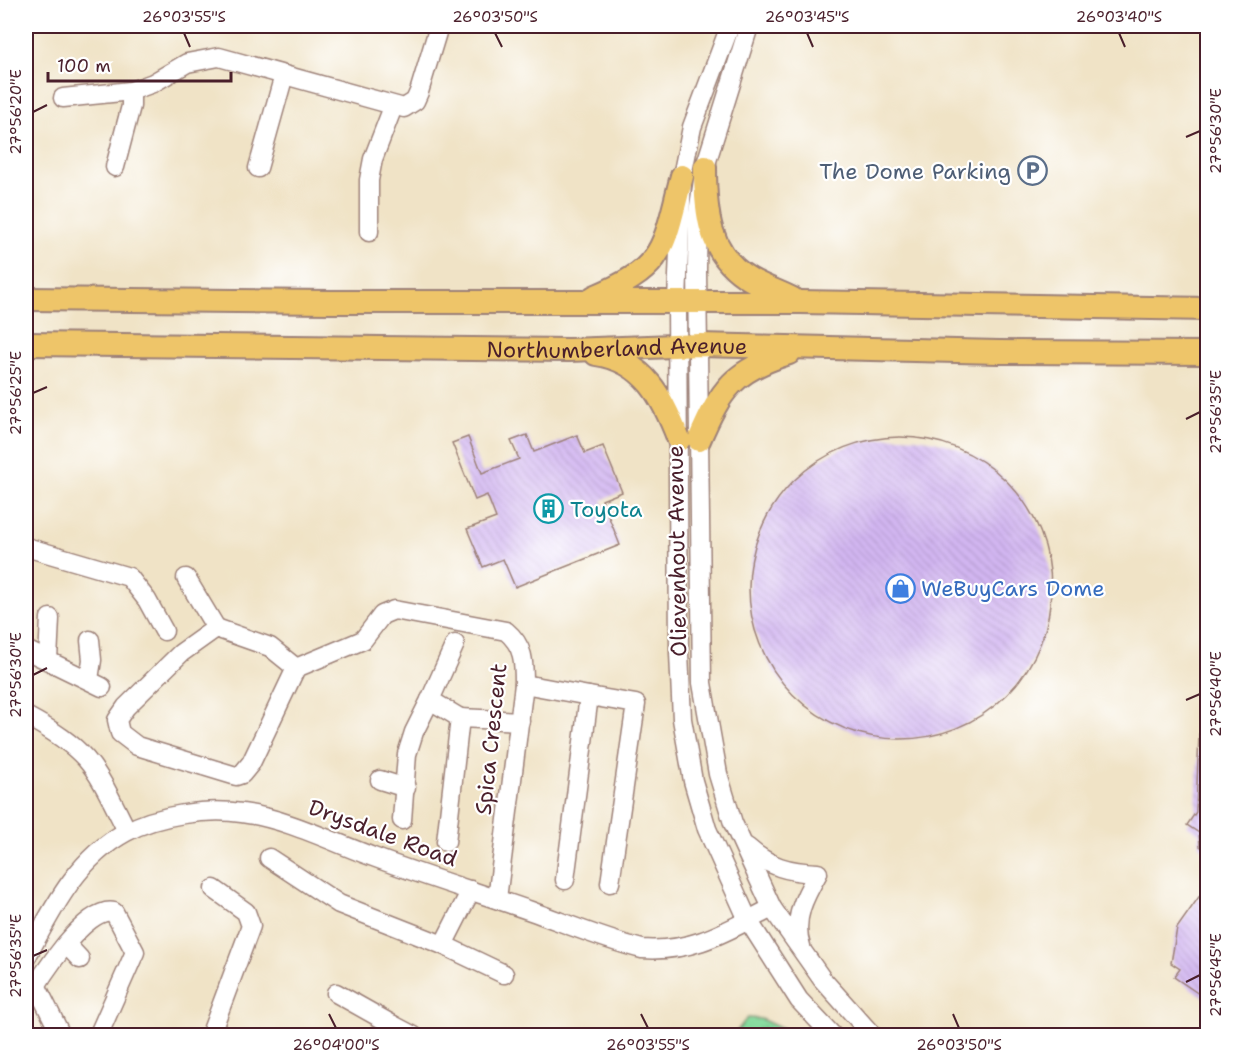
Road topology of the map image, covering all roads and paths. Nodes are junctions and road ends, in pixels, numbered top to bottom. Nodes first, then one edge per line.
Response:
1 (439, 26) edge
2 (730, 26) edge
3 (749, 26) edge
4 (284, 75) junction
5 (131, 91) junction
6 (63, 98) dead end
7 (393, 107) junction
8 (115, 167) dead end
9 (705, 167) junction
10 (258, 168) dead end
11 (682, 176) junction
12 (369, 232) dead end
13 (26, 299) edge
14 (585, 301) junction
15 (688, 301) junction
16 (800, 302) junction
17 (1208, 309) edge
18 (26, 344) edge
19 (689, 345) junction
20 (808, 348) junction
21 (569, 350) junction
22 (1208, 353) edge
23 (689, 440) junction
24 (26, 547) edge
25 (186, 578) dead end
26 (50, 618) dead end
27 (216, 628) junction
28 (164, 631) dead end
29 (90, 640) dead end
30 (455, 644) dead end
31 (26, 650) edge
32 (48, 660) junction
33 (296, 668) junction
34 (524, 684) junction
35 (589, 696) junction
36 (430, 699) junction
37 (26, 716) edge
38 (460, 718) junction
39 (520, 721) junction
40 (380, 780) dead end
41 (406, 788) junction
42 (402, 819) dead end
43 (127, 831) junction
44 (446, 842) dead end
45 (742, 842) junction
46 (269, 858) dead end
47 (565, 880) dead end
48 (610, 883) dead end
49 (214, 889) dead end
50 (471, 890) junction
51 (497, 899) junction
52 (772, 908) junction
53 (748, 920) junction
54 (66, 944) junction
55 (443, 945) junction
56 (804, 953) junction
57 (26, 958) edge
58 (80, 960) dead end
59 (504, 974) dead end
60 (36, 985) junction
61 (336, 993) dead end
62 (26, 1003) edge
63 (391, 1030) edge
64 (60, 1033) dead end
65 (98, 1035) edge
66 (210, 1035) edge
67 (414, 1035) edge
68 (833, 1035) edge
69 (873, 1035) edge

1 - 7 street
2 - 11 street, Olievenhout Avenue
3 - 9 street, Olievenhout Avenue
4 - 5 street
4 - 7 street
4 - 10 street
5 - 6 street
5 - 8 street
7 - 12 street
9 - 15 street, Olievenhout Avenue
9 - 16 main road
11 - 14 main road
11 - 15 street, Olievenhout Avenue
13 - 14 main road, Northumberland Avenue
14 - 15 main road, Northumberland Avenue
15 - 16 main road, Northumberland Avenue
15 - 19 street, Olievenhout Avenue
16 - 17 main road, Northumberland Avenue
18 - 21 main road, Northumberland Avenue
19 - 20 main road, Northumberland Avenue
19 - 21 main road, Northumberland Avenue
19 - 23 street, Olievenhout Avenue
20 - 22 main road, Northumberland Avenue
20 - 23 main road
21 - 23 main road
23 - 45 street, Olievenhout Avenue
23 - 53 street, Olievenhout Avenue
24 - 28 street
25 - 27 street
26 - 32 street
27 - 33 street
27 - 33 street
29 - 32 street
30 - 36 street
31 - 32 street
33 - 34 street, Spica Crescent
34 - 35 street
34 - 39 street, Spica Crescent
35 - 47 street
35 - 48 street
36 - 38 street
36 - 41 street
37 - 43 street
38 - 39 street
38 - 44 street
39 - 51 street, Spica Crescent
40 - 41 street
41 - 42 street
43 - 50 street, Drysdale Road
43 - 57 street, Drysdale Road
45 - 52 street, Olievenhout Avenue
45 - 56 street
46 - 55 street
49 - 66 street
50 - 51 street, Drysdale Road
50 - 55 street
51 - 53 street, Drysdale Road
52 - 53 street, Drysdale Road
52 - 56 street, Olievenhout Avenue
53 - 68 street, Olievenhout Avenue
54 - 58 street
54 - 60 street
54 - 65 street
55 - 59 street
56 - 69 street, Olievenhout Avenue
60 - 62 street
60 - 64 street
61 - 63 street
63 - 67 street

